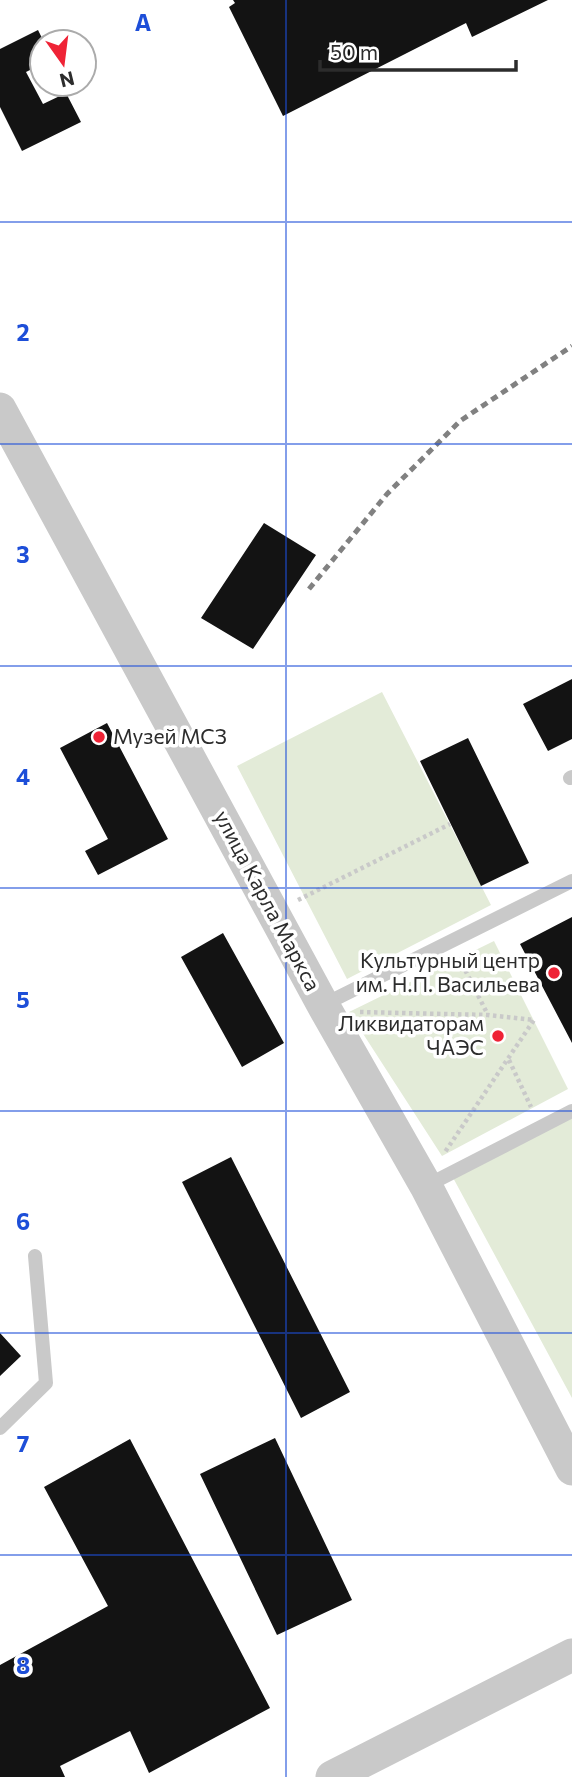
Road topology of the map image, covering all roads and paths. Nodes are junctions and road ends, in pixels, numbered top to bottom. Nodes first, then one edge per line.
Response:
1 (0, 409) edge
2 (450, 824) dead end
3 (572, 881) edge
4 (290, 904) dead end
5 (459, 958) dead end
6 (336, 1008) junction
7 (488, 1016) junction
8 (509, 1060) junction
9 (531, 1107) dead end
10 (572, 1111) edge
11 (443, 1156) dead end
12 (426, 1186) junction
13 (35, 1256) dead end
14 (0, 1428) edge
15 (572, 1469) edge
16 (572, 1655) edge
17 (332, 1777) edge

1 - 6 street, улица Карла Маркса
2 - 4 path
3 - 6 lane
5 - 7 path
6 - 7 path
6 - 12 street, улица Карла Маркса
7 - 8 path
8 - 9 path
8 - 11 path
10 - 12 lane
12 - 15 street, улица Карла Маркса
13 - 14 lane
16 - 17 street

